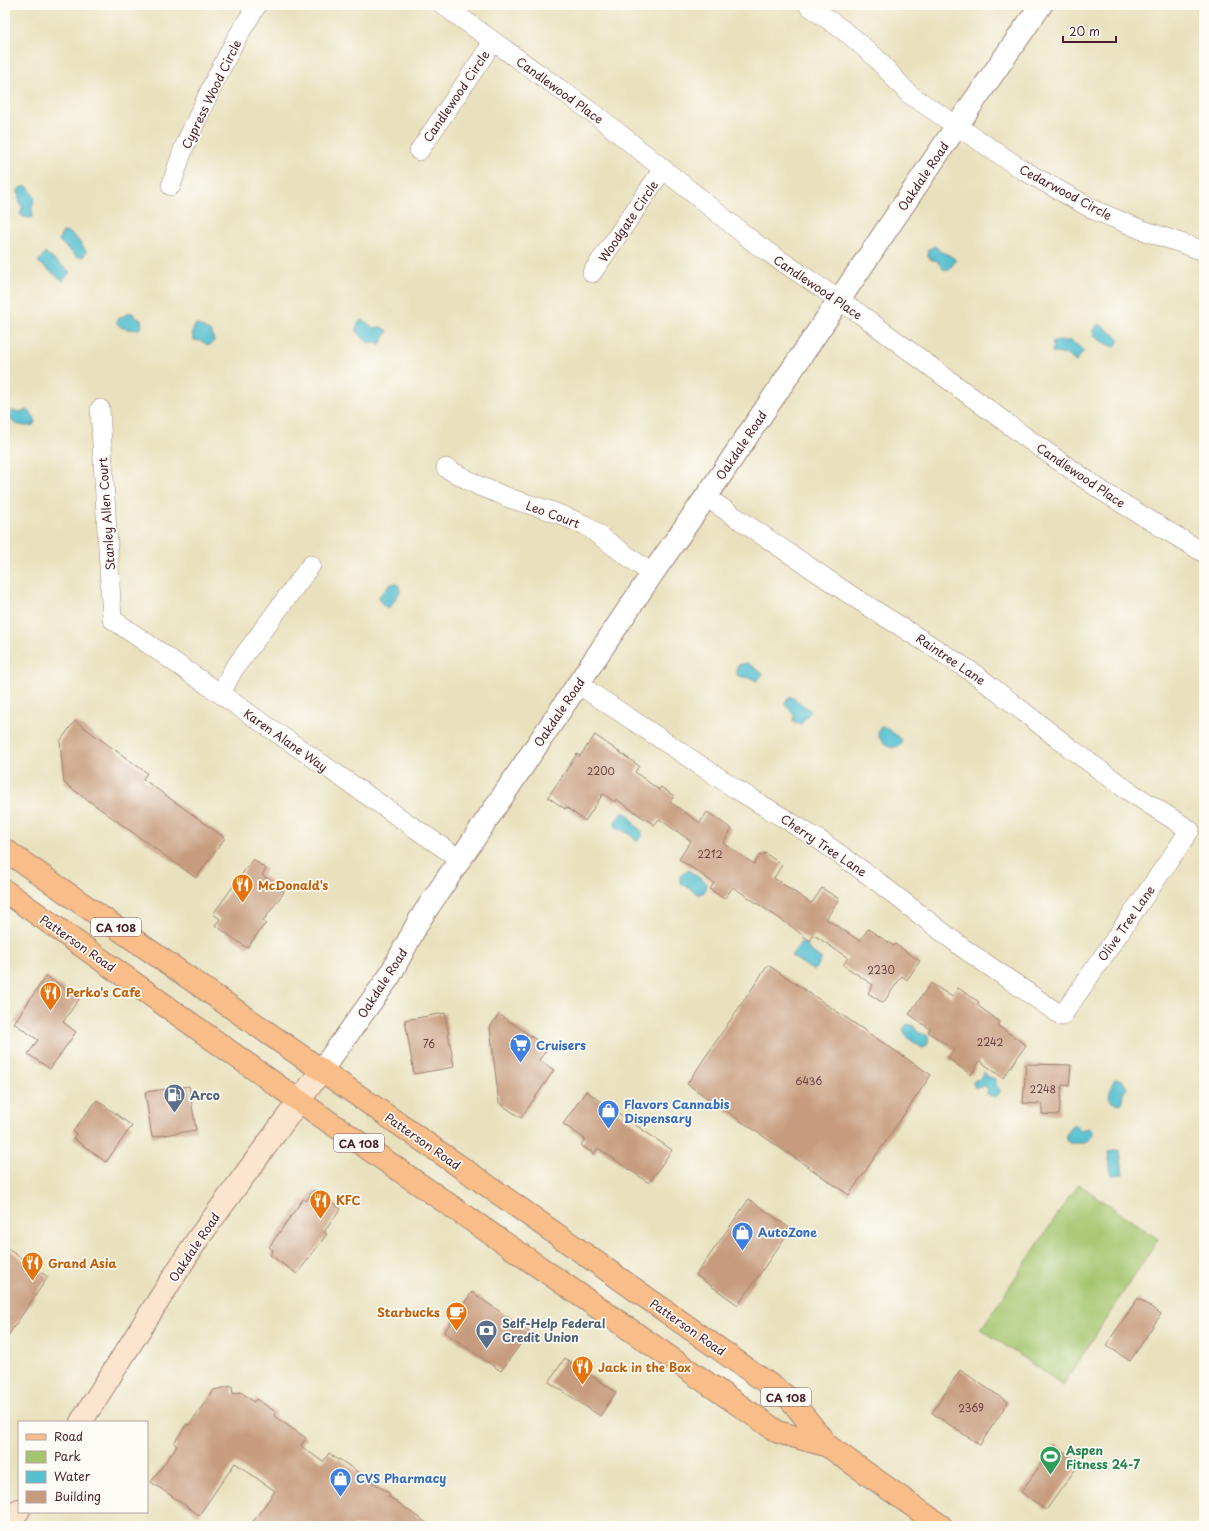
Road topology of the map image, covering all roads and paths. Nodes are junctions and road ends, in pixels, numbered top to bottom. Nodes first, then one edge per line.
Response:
1 (257, 5) edge
2 (443, 5) edge
3 (808, 5) edge
4 (1041, 5) edge
5 (493, 42) junction
6 (956, 127) junction
7 (420, 151) dead end
8 (663, 169) junction
9 (171, 186) dead end
10 (1204, 251) edge
11 (592, 273) dead end
12 (838, 301) junction
13 (100, 409) dead end
14 (446, 468) dead end
15 (706, 497) junction
16 (1204, 553) edge
17 (311, 565) dead end
18 (652, 574) junction
19 (112, 619) joint
20 (578, 684) junction
21 (221, 694) junction
22 (1190, 830) joint
23 (5, 850) edge
24 (461, 860) junction
25 (5, 891) edge
26 (1062, 1016) joint
27 (321, 1071) junction
28 (298, 1101) junction
29 (82, 1421) edge
30 (828, 1446) junction
31 (18, 1511) edge
32 (8, 1526) edge
33 (941, 1526) edge

1 - 9 street, Cypress Wood Circle
2 - 5 street, Candlewood Place
3 - 6 street, Cedarwood Circle
4 - 6 street, Oakdale Road
5 - 7 street, Candlewood Circle
5 - 8 street, Candlewood Place
6 - 10 street, Cedarwood Circle
6 - 12 street, Oakdale Road
8 - 11 street, Woodgate Circle
8 - 12 street, Candlewood Place
12 - 15 street, Oakdale Road
12 - 16 street, Candlewood Place
13 - 19 street, Stanley Allen Court
14 - 18 street, Leo Court
15 - 18 street, Oakdale Road
15 - 22 street, Raintree Lane
17 - 21 street
18 - 20 street, Oakdale Road
19 - 21 street, Karen Alane Way
20 - 24 street, Oakdale Road
20 - 26 street, Cherry Tree Lane
21 - 24 street, Karen Alane Way
22 - 26 street, Olive Tree Lane
23 - 27 main road, Patterson Road / CA 108
24 - 27 street, Oakdale Road
25 - 28 main road, Patterson Road / CA 108
27 - 28 main road, Oakdale Road
27 - 30 main road, Patterson Road / CA 108
28 - 29 main road, Oakdale Road
28 - 30 main road, Patterson Road / CA 108
30 - 33 main road, Patterson Road / CA 108
31 - 32 main road

